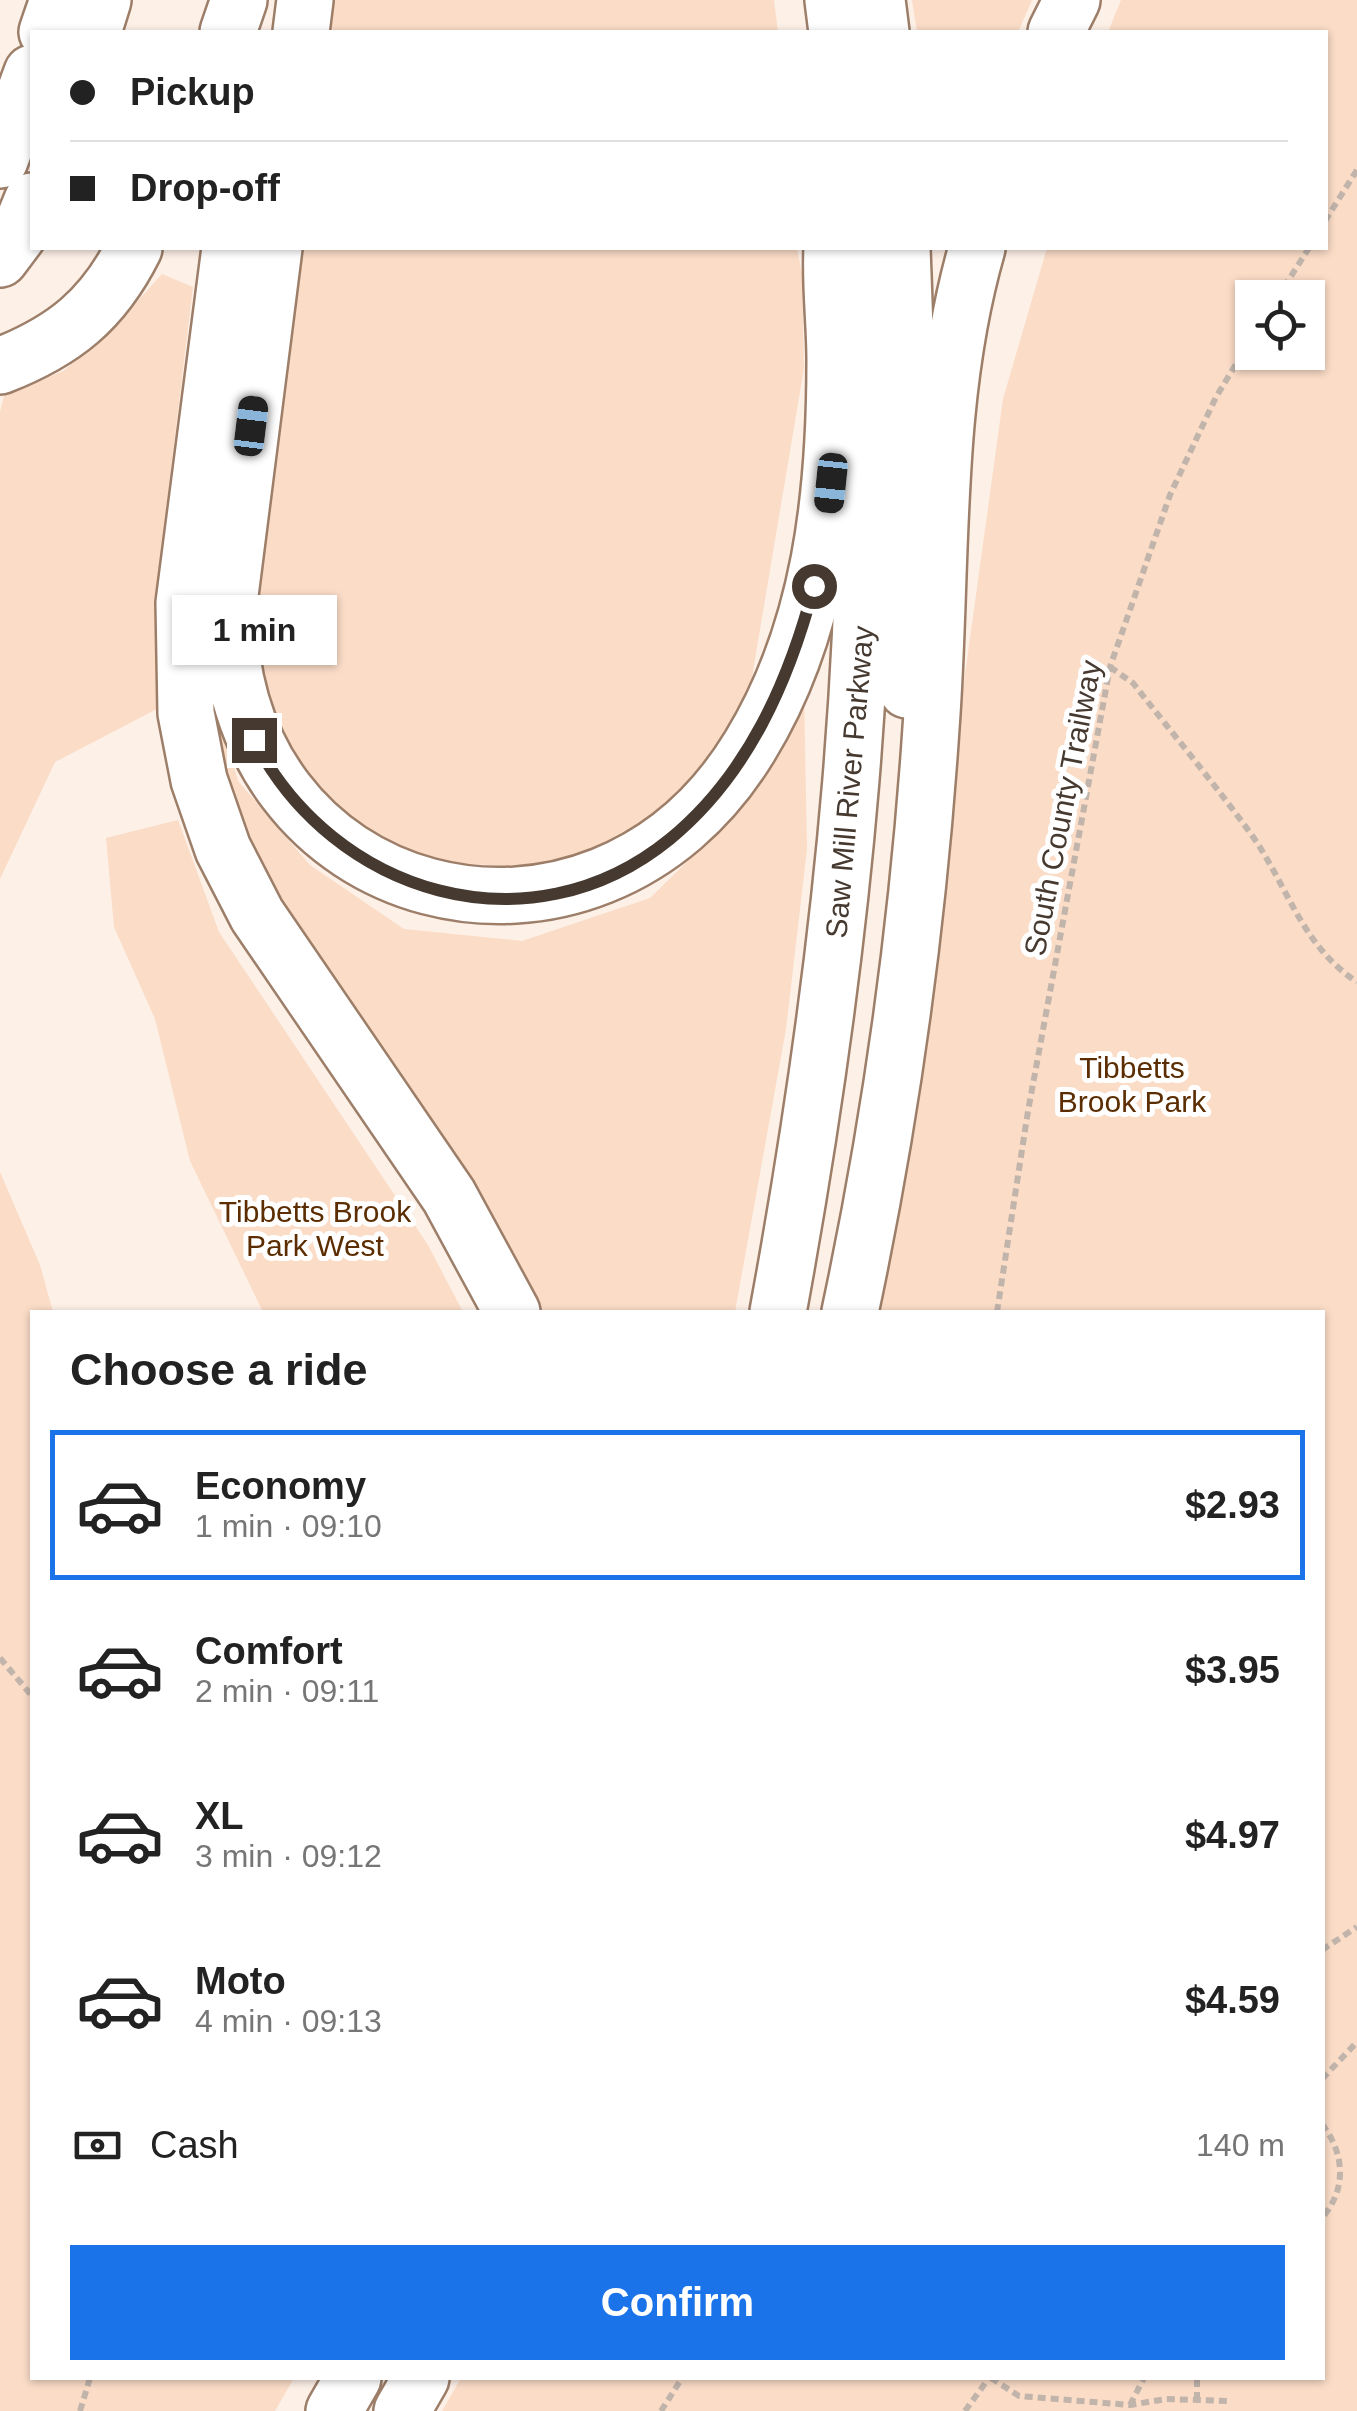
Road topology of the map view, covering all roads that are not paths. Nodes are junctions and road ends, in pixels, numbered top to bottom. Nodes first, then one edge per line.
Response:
1 (58, 0) edge
2 (103, 0) edge
3 (239, 0) edge
4 (262, 0) edge
5 (306, 0) edge
6 (833, 0) edge
7 (877, 0) edge
8 (1072, 0) edge
9 (48, 30) edge
10 (94, 30) edge
11 (229, 30) edge
12 (258, 30) edge
13 (301, 30) edge
14 (838, 30) edge
15 (881, 30) edge
16 (1057, 30) edge
17 (30, 79) edge
18 (0, 160) edge
19 (30, 207) edge
20 (133, 250) edge
21 (230, 250) edge
22 (274, 250) edge
23 (832, 250) edge
24 (859, 250) edge
25 (902, 250) edge
26 (978, 250) edge
27 (0, 258) edge
28 (0, 366) edge
29 (511, 1310) edge
30 (778, 1310) edge
31 (825, 1310) edge
32 (850, 1310) edge
33 (352, 2380) edge
34 (419, 2380) edge
35 (334, 2411) edge
36 (402, 2411) edge

1 - 9 highway
2 - 10 highway
3 - 11 highway
4 - 12 highway
5 - 13 highway
6 - 14 highway
7 - 15 highway
8 - 16 highway
17 - 18 highway
19 - 27 highway
20 - 28 highway
21 - 29 highway
22 - 23 highway
24 - 30 highway, Saw Mill River Parkway
25 - 31 highway, Saw Mill River Parkway
26 - 32 highway
33 - 35 highway
34 - 36 highway

